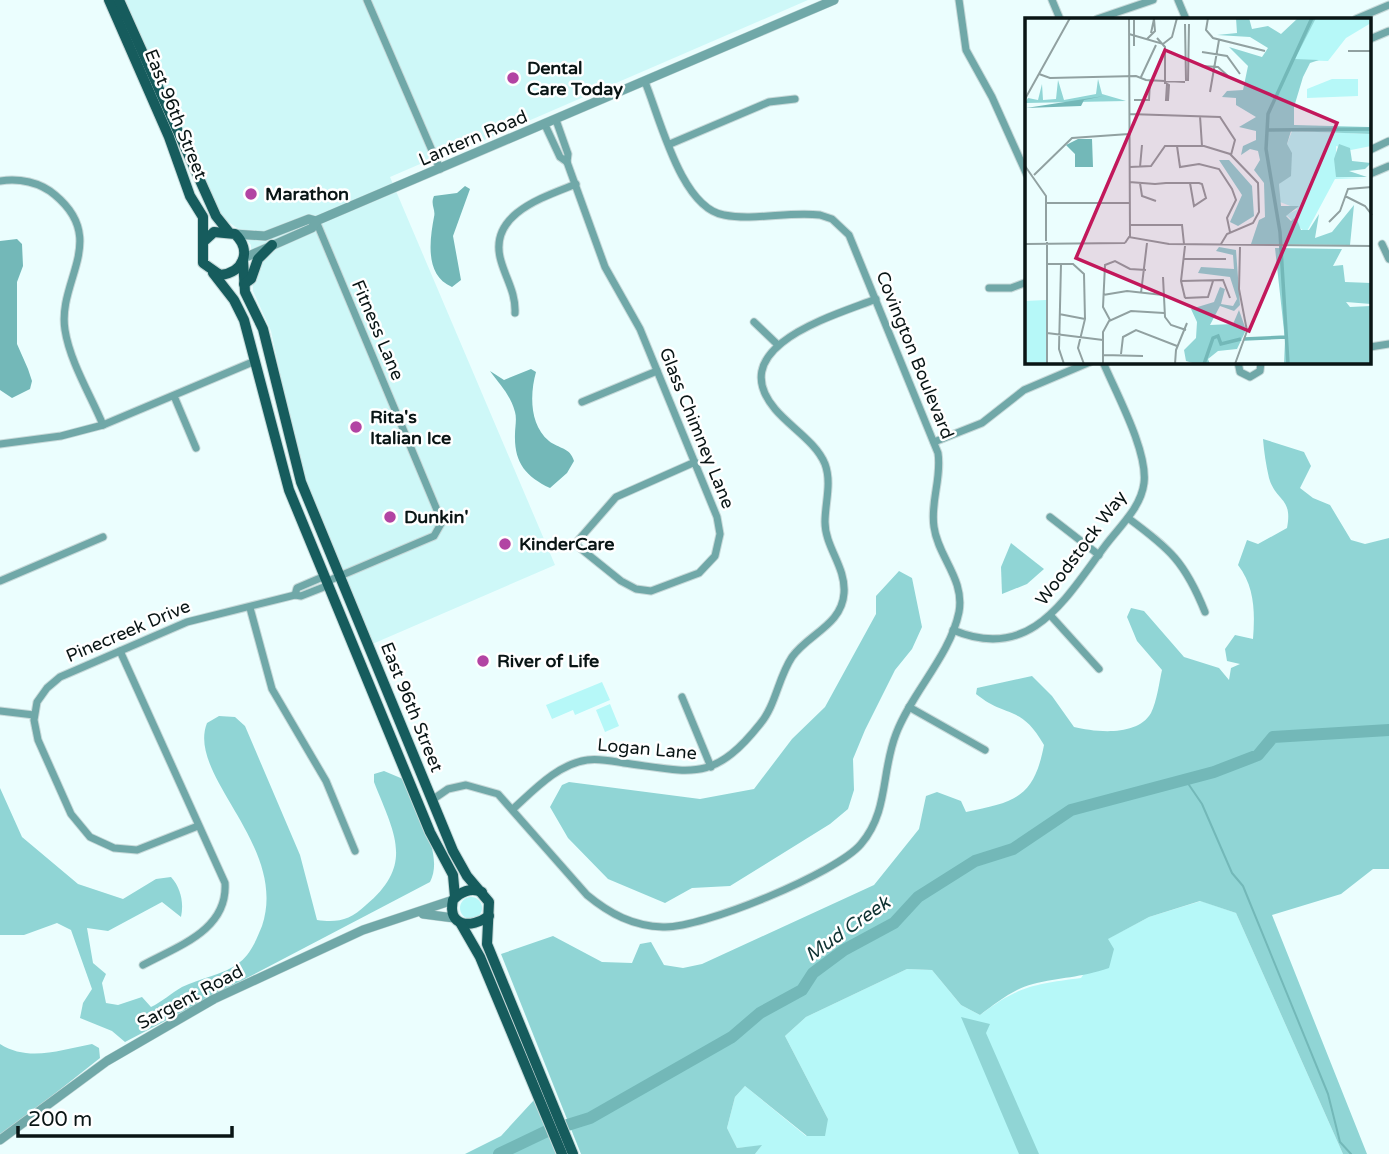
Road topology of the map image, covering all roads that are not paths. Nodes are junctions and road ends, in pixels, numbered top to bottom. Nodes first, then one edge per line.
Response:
1 (108, 0) edge
2 (119, 0) edge
3 (367, 0) edge
4 (959, 0) edge
5 (1052, 0) edge
6 (1150, 0) edge
7 (1178, 0) edge
8 (830, 1) edge
9 (1389, 5) edge
10 (1060, 18) edge
11 (1100, 18) edge
12 (1186, 18) edge
13 (1358, 18) edge
14 (1389, 31) edge
15 (1372, 38) edge
16 (645, 82) junction
17 (795, 99) dead end
18 (555, 120) junction
19 (545, 125) junction
20 (1389, 141) edge
21 (670, 144) junction
22 (1373, 149) edge
23 (567, 162) junction
24 (440, 169) junction
25 (1025, 170) edge
26 (0, 181) edge
27 (576, 184) junction
28 (316, 221) junction
29 (232, 233) junction
30 (203, 242) junction
31 (1382, 244) dead end
32 (272, 245) junction
33 (244, 259) junction
34 (1389, 260) edge
35 (214, 273) junction
36 (1025, 283) edge
37 (244, 284) junction
38 (989, 288) dead end
39 (876, 299) junction
40 (515, 313) dead end
41 (754, 322) dead end
42 (777, 344) junction
43 (255, 361) junction
44 (1085, 364) edge
45 (1104, 364) edge
46 (1238, 364) edge
47 (1261, 364) edge
48 (657, 371) junction
49 (174, 396) junction
50 (582, 402) dead end
51 (103, 425) junction
52 (934, 442) junction
53 (0, 444) edge
54 (196, 448) dead end
55 (695, 462) junction
56 (1050, 517) dead end
57 (1128, 518) junction
58 (103, 537) dead end
59 (1099, 555) junction
60 (339, 576) junction
61 (0, 580) edge
62 (328, 581) junction
63 (250, 608) junction
64 (1205, 612) dead end
65 (1051, 616) junction
66 (953, 630) junction
67 (120, 651) junction
68 (1099, 669) dead end
69 (682, 697) dead end
70 (909, 708) junction
71 (0, 711) edge
72 (34, 715) junction
73 (396, 749) junction
74 (985, 750) dead end
75 (711, 767) junction
76 (436, 796) junction
77 (513, 809) junction
78 (198, 826) junction
79 (355, 851) dead end
80 (482, 892) junction
81 (454, 899) junction
82 (414, 915) junction
83 (489, 916) junction
84 (457, 920) junction
85 (143, 965) dead end
86 (547, 1105) junction
87 (0, 1140) edge
88 (569, 1153) edge

1 - 30 main road, East 96th Street
2 - 29 main road, East 96th Street
3 - 24 street
4 - 25 street
5 - 10 street
6 - 11 street
7 - 12 street
8 - 16 street, Lantern Road
9 - 13 street
14 - 15 street
16 - 18 street, Lantern Road
16 - 21 street, Covington Boulevard
17 - 21 street
18 - 19 street, Lantern Road
18 - 23 street, Glass Chimney Lane
19 - 23 street, Glass Chimney Lane
19 - 24 street, Lantern Road
20 - 22 street
21 - 39 street, Covington Boulevard
23 - 27 street, Glass Chimney Lane
24 - 28 street, Lantern Road
26 - 51 street
27 - 40 street
27 - 48 street, Glass Chimney Lane
28 - 29 street, Lantern Road
28 - 32 street, Lantern Road
28 - 60 street, Fitness Lane
29 - 30 main road
29 - 33 main road
30 - 35 main road
31 - 34 street
32 - 33 street, Lantern Road
32 - 37 main road
33 - 35 main road
33 - 37 main road, East 96th Street
35 - 43 main road, East 96th Street
36 - 38 street
37 - 60 main road, East 96th Street
39 - 42 street
39 - 52 street, Covington Boulevard
41 - 42 street
42 - 75 street, Logan Lane
43 - 49 street
43 - 62 main road, East 96th Street
44 - 52 street
45 - 57 street, Woodstock Way
46 - 47 street
48 - 50 street
48 - 55 street, Glass Chimney Lane
49 - 51 street
49 - 54 street
51 - 53 street
52 - 66 street, Covington Boulevard
55 - 55 street, Glass Chimney Lane
56 - 59 street
57 - 59 street, Woodstock Way
57 - 64 street
58 - 61 street
59 - 65 street, Woodstock Way
60 - 62 street, Fitness Lane
60 - 76 main road, East 96th Street
62 - 63 street, Pinecreek Drive
62 - 73 main road, East 96th Street
63 - 67 street, Pinecreek Drive
63 - 79 street
65 - 66 street, Woodstock Way
65 - 68 street
66 - 70 street, Covington Boulevard
67 - 72 street, Pinecreek Drive
67 - 78 street
69 - 75 street
70 - 74 street
70 - 77 street, Covington Boulevard
71 - 72 street
72 - 78 street
73 - 76 main road
73 - 81 main road, East 96th Street
75 - 77 street, Logan Lane
76 - 77 street, Covington Boulevard
76 - 80 main road, East 96th Street
78 - 85 street
80 - 81 main road
80 - 83 main road, East 96th Street
81 - 82 street, Sargent Road
81 - 84 main road, East 96th Street
82 - 84 street, Sargent Road
82 - 87 street, Sargent Road
83 - 84 main road
83 - 86 main road, East 96th Street
84 - 86 main road, East 96th Street
86 - 88 main road, East 96th Street

